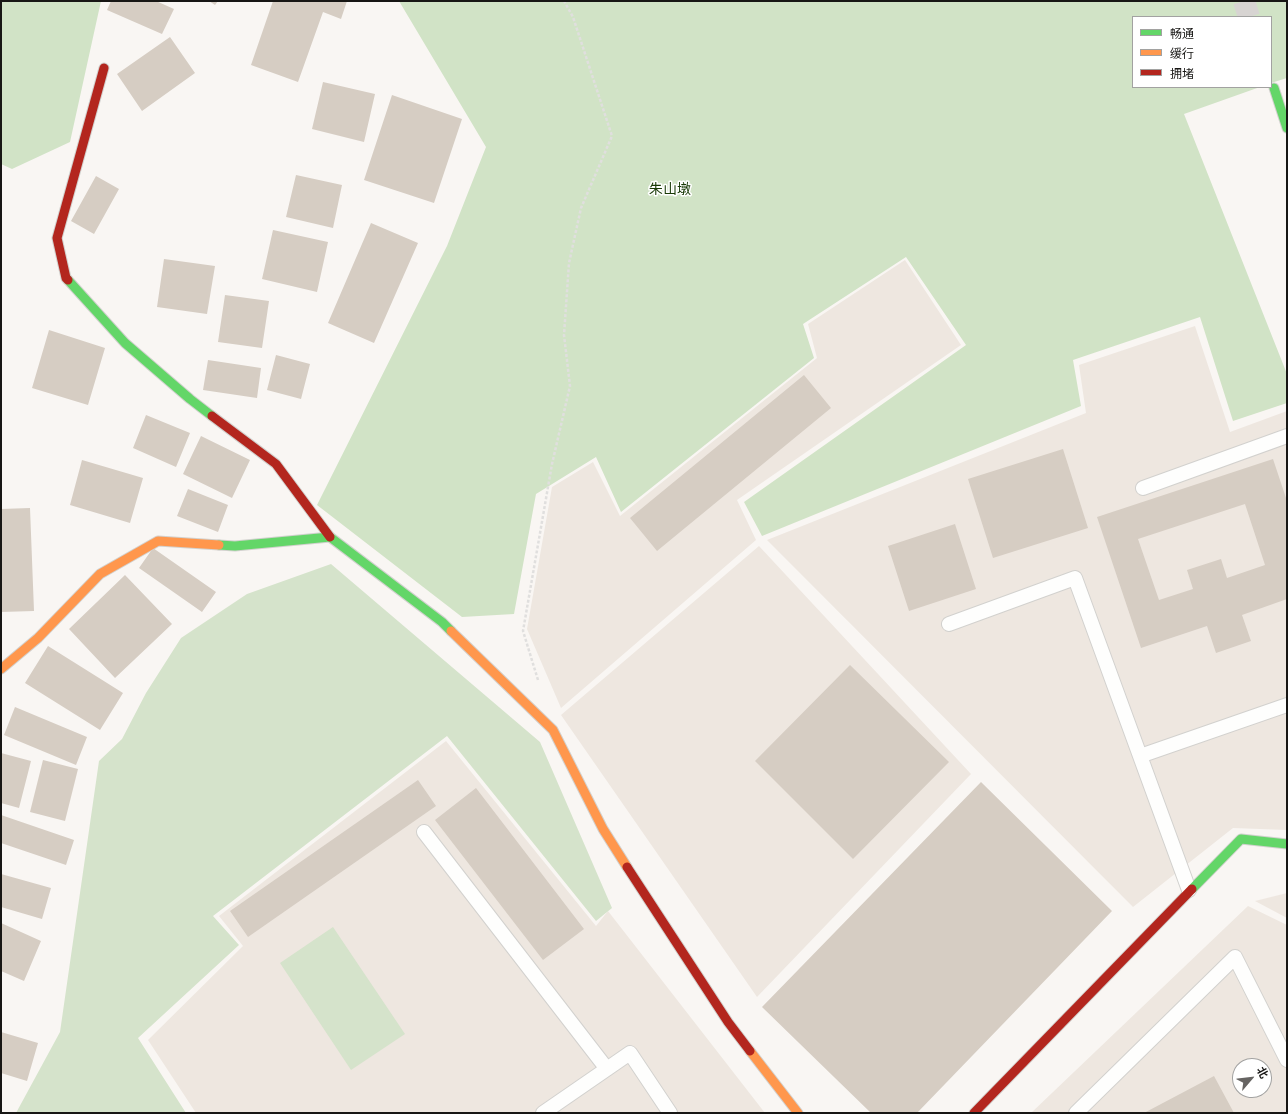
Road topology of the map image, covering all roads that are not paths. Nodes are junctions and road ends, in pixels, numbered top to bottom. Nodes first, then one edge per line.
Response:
1 (104, 68) dead end
2 (1274, 88) dead end
3 (1287, 128) edge
4 (1287, 436) edge
5 (1143, 488) dead end
6 (330, 537) junction
7 (949, 624) dead end
8 (1, 669) edge
9 (1287, 705) edge
10 (1140, 756) junction
11 (424, 832) dead end
12 (1287, 844) edge
13 (1189, 890) junction
14 (1287, 1060) edge
15 (607, 1069) junction
16 (542, 1113) edge
17 (670, 1113) edge
18 (798, 1113) edge
19 (974, 1113) edge
20 (1076, 1113) edge

1 - 6 street
2 - 3 street
4 - 5 lane
6 - 8 street
6 - 18 street
7 - 10 lane
9 - 10 lane
10 - 13 lane
11 - 15 lane
12 - 13 street
13 - 19 street
14 - 20 lane
15 - 16 lane
15 - 17 lane

